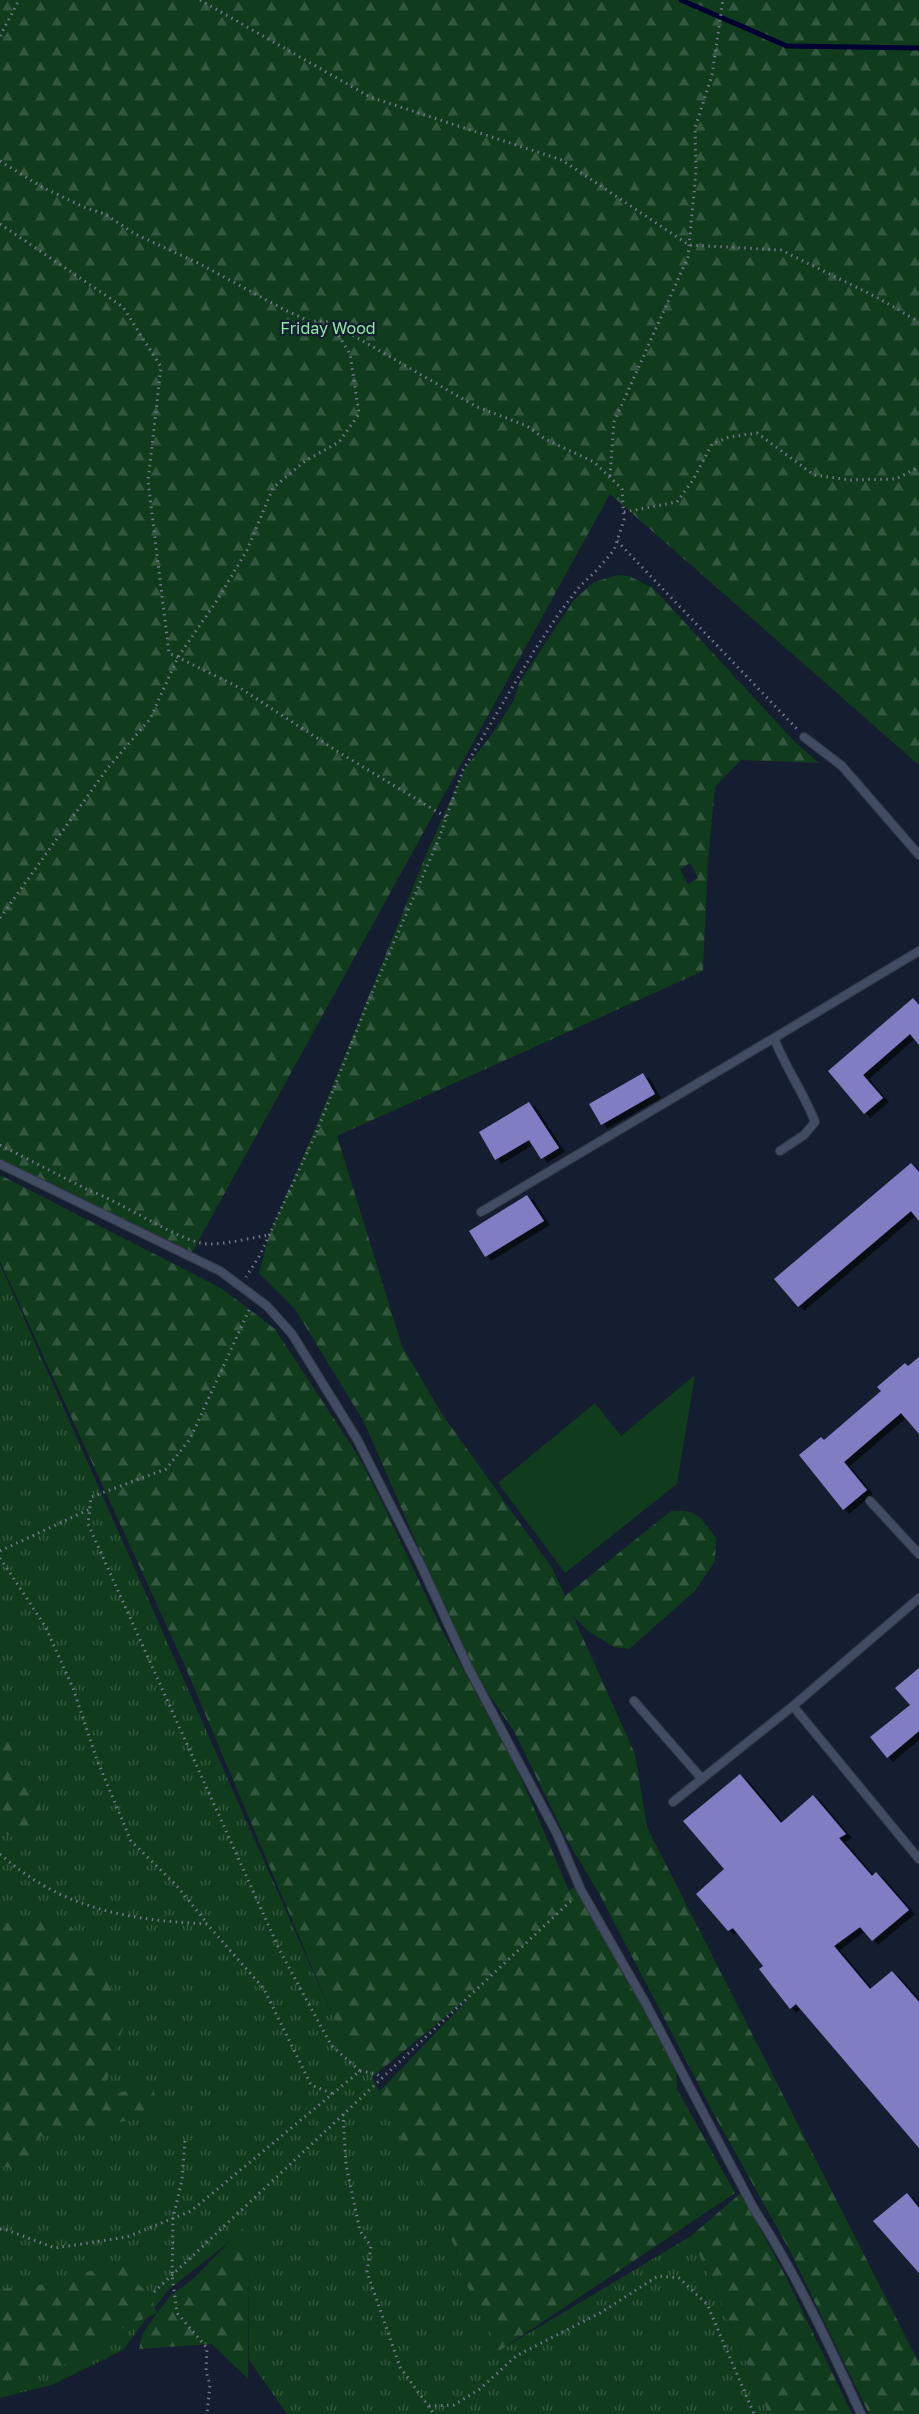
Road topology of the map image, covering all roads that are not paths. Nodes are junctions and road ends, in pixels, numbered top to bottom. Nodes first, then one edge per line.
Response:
1 (804, 737) road end
2 (919, 855) edge
3 (919, 951) edge
4 (774, 1038) junction
5 (780, 1151) dead end
6 (0, 1164) edge
7 (481, 1212) dead end
8 (870, 1501) dead end
9 (919, 1554) edge
10 (919, 1598) edge
11 (634, 1701) dead end
12 (793, 1706) junction
13 (702, 1779) junction
14 (673, 1802) dead end
15 (918, 1856) edge
16 (861, 2414) edge

1 - 2 lane
3 - 4 lane
4 - 5 lane
4 - 7 lane
6 - 16 lane
8 - 9 lane
10 - 12 lane
11 - 13 lane
12 - 13 lane
12 - 15 lane
13 - 14 lane

